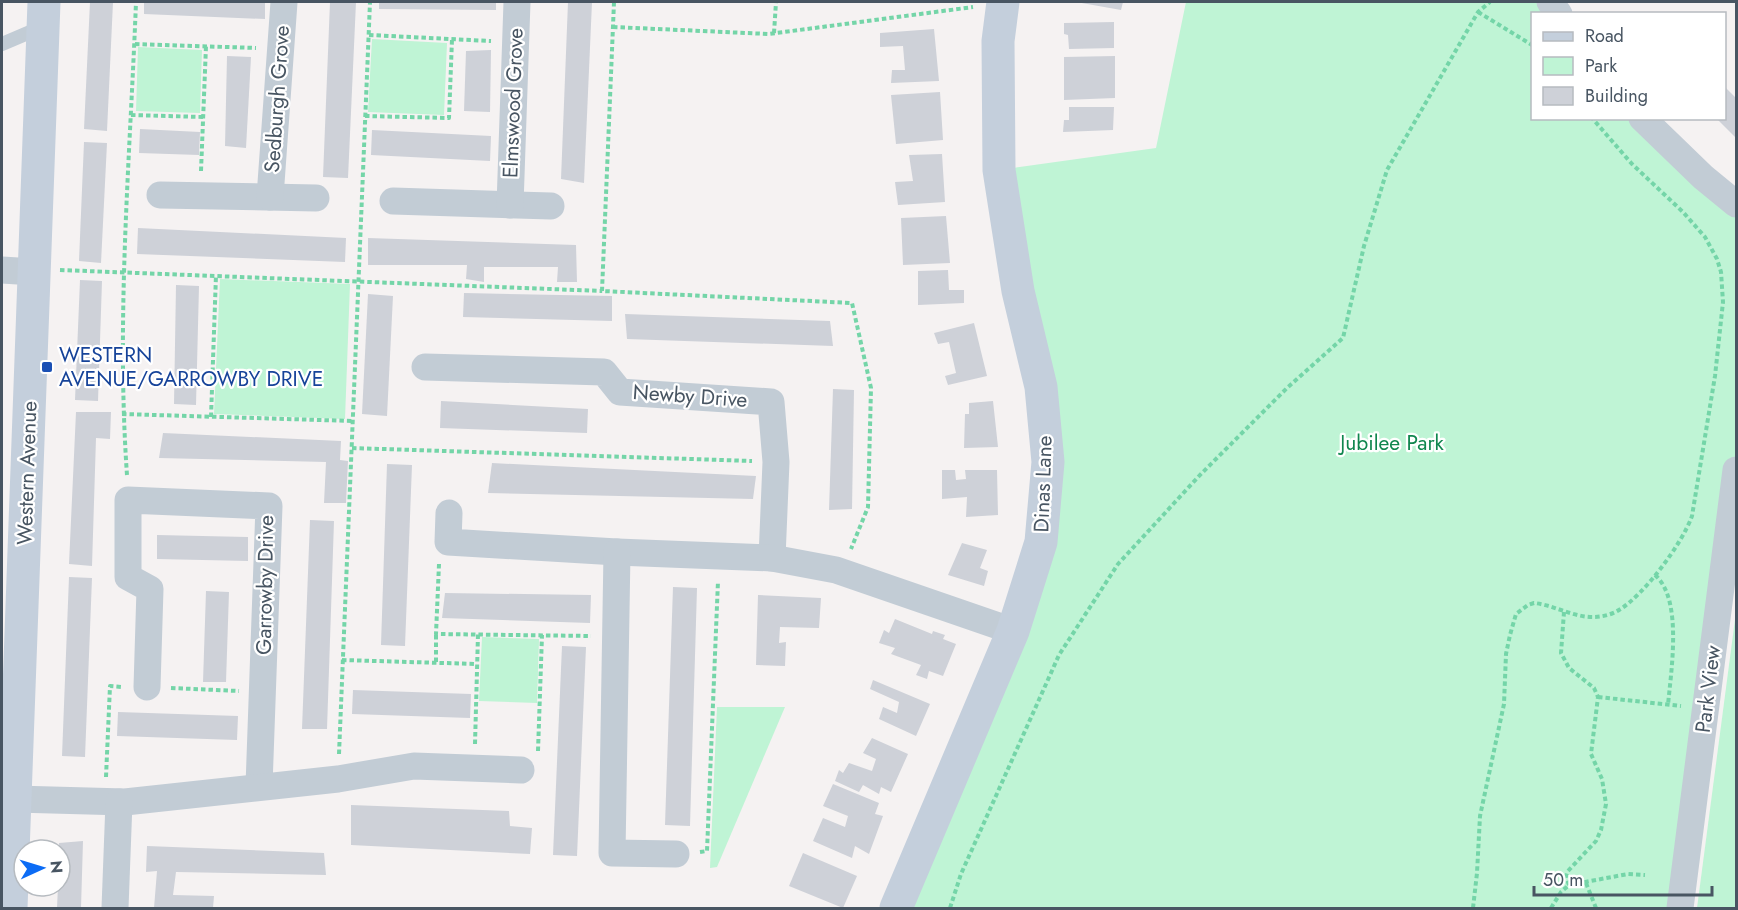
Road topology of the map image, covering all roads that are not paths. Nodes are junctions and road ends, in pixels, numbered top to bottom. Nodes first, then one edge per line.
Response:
1 (284, 2) edge
2 (517, 2) edge
3 (1002, 3) edge
4 (44, 14) edge
5 (2, 44) edge
6 (1644, 120) edge
7 (160, 195) dead end
8 (270, 197) junction
9 (316, 198) dead end
10 (393, 201) dead end
11 (1737, 204) edge
12 (510, 205) junction
13 (551, 206) dead end
14 (2, 270) edge
15 (34, 270) junction
16 (424, 367) dead end
17 (1737, 470) edge
18 (449, 513) dead end
19 (617, 552) junction
20 (772, 558) junction
21 (1013, 631) junction
22 (147, 687) dead end
23 (521, 770) road end
24 (259, 786) junction
25 (119, 802) junction
26 (10, 807) edge
27 (676, 854) road end
28 (11, 909) edge
29 (115, 909) edge
30 (896, 909) edge
31 (1680, 909) edge

1 - 8 street, Sedburgh Grove
2 - 12 street, Elmswood Grove
3 - 21 street, Dinas Lane
4 - 5 lane
4 - 15 street, Western Avenue
6 - 11 street
7 - 8 street, Sedburgh Grove
8 - 9 street, Sedburgh Grove
10 - 12 street, Elmswood Grove
12 - 13 street, Elmswood Grove
14 - 15 street
15 - 26 street, Western Avenue
16 - 20 street, Newby Drive
17 - 31 street, Park View
18 - 19 street
19 - 20 street
19 - 27 street
20 - 21 street
21 - 30 street, Dinas Lane
22 - 24 street, Garrowby Drive
23 - 24 street
24 - 25 street
25 - 26 street
25 - 29 street
26 - 28 street, Western Avenue

